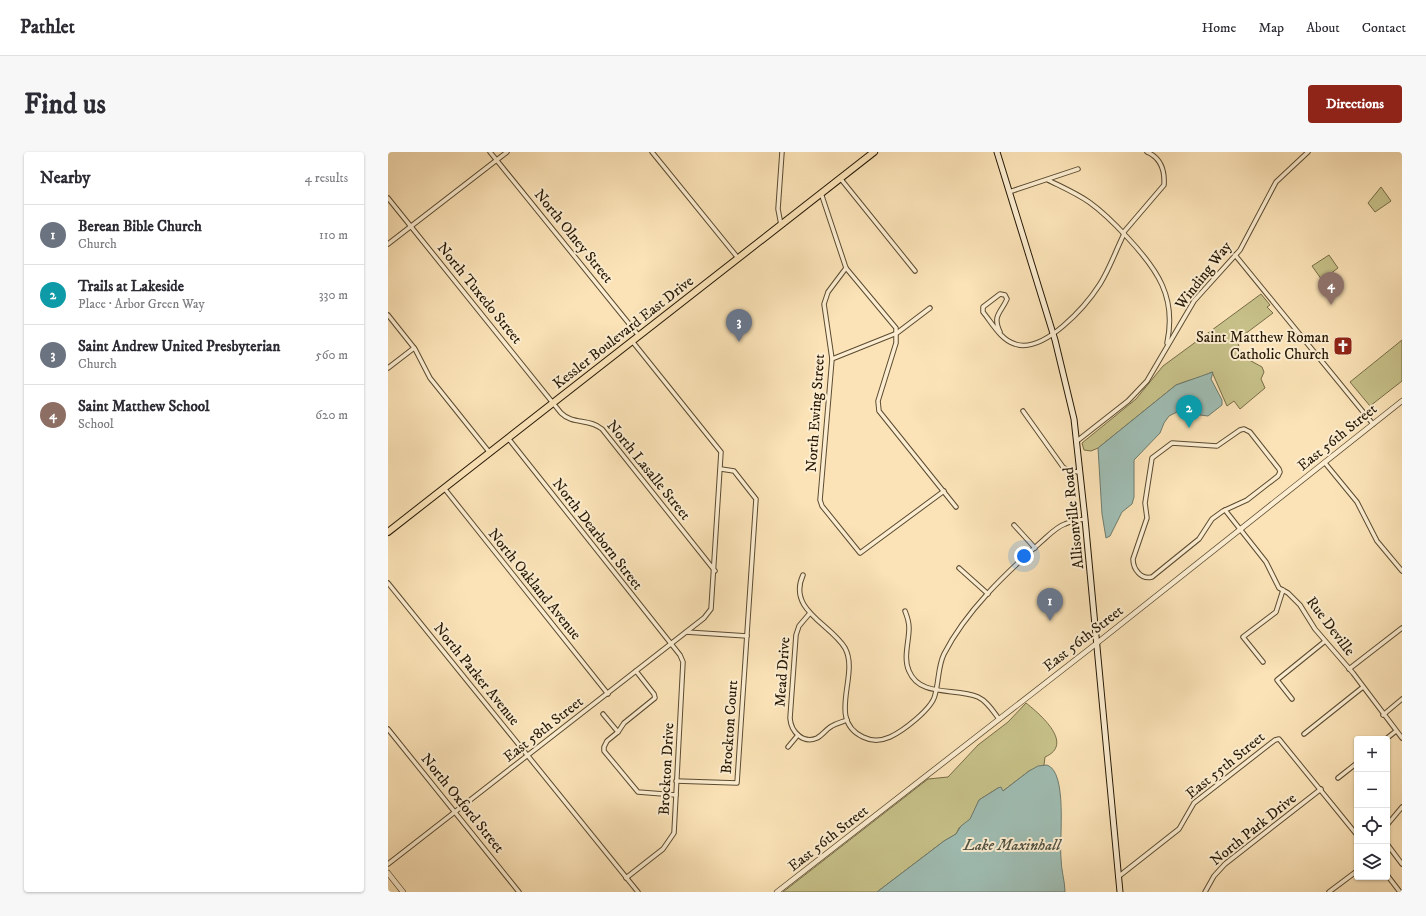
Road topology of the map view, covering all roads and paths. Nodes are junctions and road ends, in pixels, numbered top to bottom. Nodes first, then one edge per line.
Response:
1 (490, 152) edge
2 (507, 152) edge
3 (652, 152) edge
4 (782, 152) edge
5 (872, 152) edge
6 (997, 152) edge
7 (1147, 152) edge
8 (1308, 152) edge
9 (496, 160) junction
10 (1078, 169) dead end
11 (840, 178) junction
12 (1048, 180) junction
13 (1010, 192) junction
14 (821, 193) junction
15 (388, 198) edge
16 (781, 225) junction
17 (412, 227) junction
18 (1124, 233) junction
19 (388, 244) edge
20 (1235, 255) junction
21 (738, 258) junction
22 (846, 268) junction
23 (915, 271) dead end
24 (930, 308) dead end
25 (388, 315) edge
26 (1000, 332) junction
27 (897, 333) junction
28 (1053, 333) junction
29 (639, 336) junction
30 (632, 341) junction
31 (1166, 346) junction
32 (414, 348) junction
33 (832, 359) junction
34 (388, 368) edge
35 (1402, 401) edge
36 (554, 403) junction
37 (1023, 411) dead end
38 (1373, 424) junction
39 (508, 438) junction
40 (1077, 441) junction
41 (490, 453) junction
42 (1325, 462) junction
43 (721, 469) junction
44 (1080, 472) junction
45 (444, 488) junction
46 (944, 491) junction
47 (956, 507) dead end
48 (1225, 510) junction
49 (1085, 520) junction
50 (1014, 525) dead end
51 (1240, 530) junction
52 (388, 532) edge
53 (1035, 548) junction
54 (959, 568) dead end
55 (714, 570) junction
56 (1402, 571) edge
57 (803, 575) dead end
58 (388, 583) edge
59 (1283, 590) junction
60 (988, 594) junction
61 (905, 611) dead end
62 (810, 613) junction
63 (1402, 628) edge
64 (686, 632) junction
65 (747, 636) junction
66 (1324, 642) junction
67 (1097, 643) junction
68 (671, 644) junction
69 (1263, 662) dead end
70 (1349, 670) junction
71 (636, 671) junction
72 (1363, 687) junction
73 (936, 690) junction
74 (608, 694) junction
75 (1292, 699) dead end
76 (1402, 700) edge
77 (603, 714) dead end
78 (1383, 715) junction
79 (999, 719) junction
80 (847, 720) junction
81 (388, 729) edge
82 (1396, 731) junction
83 (618, 732) junction
84 (1304, 734) dead end
85 (798, 735) junction
86 (1390, 736) edge
87 (1402, 738) edge
88 (788, 747) dead end
89 (527, 756) junction
90 (1354, 765) edge
91 (1338, 778) dead end
92 (676, 781) junction
93 (1321, 789) junction
94 (676, 795) junction
95 (1402, 807) edge
96 (455, 812) junction
97 (1390, 821) edge
98 (1354, 832) edge
99 (1390, 848) edge
100 (388, 864) edge
101 (1402, 864) edge
102 (388, 873) edge
103 (1354, 873) edge
104 (1118, 877) junction
105 (626, 878) junction
106 (1390, 879) edge
107 (403, 892) edge
108 (519, 892) edge
109 (638, 892) edge
110 (777, 892) edge
111 (1120, 892) edge
112 (1205, 892) edge
113 (1329, 892) edge
114 (1400, 892) edge

1 - 9 street, North Olney Street
2 - 9 street
3 - 21 street
4 - 16 street
5 - 11 main road, Kessler Boulevard East Drive
6 - 13 main road, Allisonville Road
7 - 18 street
8 - 20 street, Winding Way
9 - 17 street
9 - 29 street, North Olney Street
10 - 12 street
11 - 14 main road, Kessler Boulevard East Drive
11 - 23 street
12 - 13 street
12 - 18 street
13 - 28 main road, Allisonville Road
14 - 16 main road, Kessler Boulevard East Drive
14 - 22 street
15 - 17 street, North Tuxedo Street
16 - 21 main road, Kessler Boulevard East Drive
17 - 19 street
17 - 36 street, North Tuxedo Street
18 - 28 street
18 - 31 street
20 - 31 street, Winding Way
20 - 38 street
21 - 29 main road, Kessler Boulevard East Drive
22 - 27 street
22 - 33 street, North Ewing Street
24 - 27 street
25 - 32 street
26 - 26 street
26 - 28 street
27 - 33 street
27 - 46 street
28 - 40 main road, Allisonville Road
29 - 30 main road, Kessler Boulevard East Drive
30 - 36 main road, Kessler Boulevard East Drive
30 - 43 street
31 - 40 street, Winding Way
32 - 34 street
32 - 41 street
33 - 46 street, North Ewing Street
35 - 38 street, East 56th Street
36 - 39 main road, Kessler Boulevard East Drive
36 - 55 street, North Lasalle Street
37 - 44 street
38 - 42 street, East 56th Street
39 - 41 main road, Kessler Boulevard East Drive
39 - 68 street, North Dearborn Street
40 - 44 main road, Allisonville Road
41 - 45 main road, Kessler Boulevard East Drive
42 - 51 street, East 56th Street
42 - 56 street
43 - 55 street
43 - 65 street, Brockton Court
44 - 49 main road, Allisonville Road
45 - 52 main road, Kessler Boulevard East Drive
45 - 74 street, North Oakland Avenue
46 - 47 street
48 - 48 street
48 - 51 street, Rue Deville
49 - 53 street
49 - 67 main road, Allisonville Road
50 - 53 street
51 - 59 street, Rue Deville
51 - 67 street, East 56th Street
53 - 60 street
54 - 60 street
55 - 64 street, East 58th Street
57 - 62 street
58 - 89 street, North Parker Avenue
59 - 66 street, Rue Deville
59 - 69 street
60 - 73 street
61 - 73 street
62 - 80 street
62 - 85 street, Mead Drive
63 - 70 street
64 - 65 street
64 - 68 street, East 58th Street
65 - 92 street, Brockton Court
66 - 70 street, Rue Deville
66 - 75 street
67 - 79 street, East 56th Street
67 - 104 main road, Allisonville Road
68 - 71 street, East 58th Street
68 - 92 street, Brockton Drive
70 - 72 street, Rue Deville
71 - 74 street, East 58th Street
71 - 83 street
72 - 78 street, Rue Deville
72 - 84 street
73 - 79 street
73 - 80 street
74 - 89 street, East 58th Street
76 - 78 street
77 - 83 street
78 - 82 street, Rue Deville
79 - 110 street, East 56th Street
80 - 85 street
81 - 96 street, North Oxford Street
82 - 86 street
82 - 87 street, Rue Deville
83 - 94 street
85 - 88 street
89 - 96 street, East 58th Street
89 - 105 street, North Parker Avenue
90 - 91 street
92 - 94 street, Brockton Drive
93 - 98 street
93 - 104 street, East 55th Street
93 - 112 street, North Park Drive
94 - 105 street, Brockton Drive
95 - 97 street
96 - 100 street, East 58th Street
96 - 108 street, North Oxford Street
99 - 101 street
102 - 107 street
103 - 113 street
104 - 111 main road, Allisonville Road
105 - 109 street, North Parker Avenue
106 - 114 street

